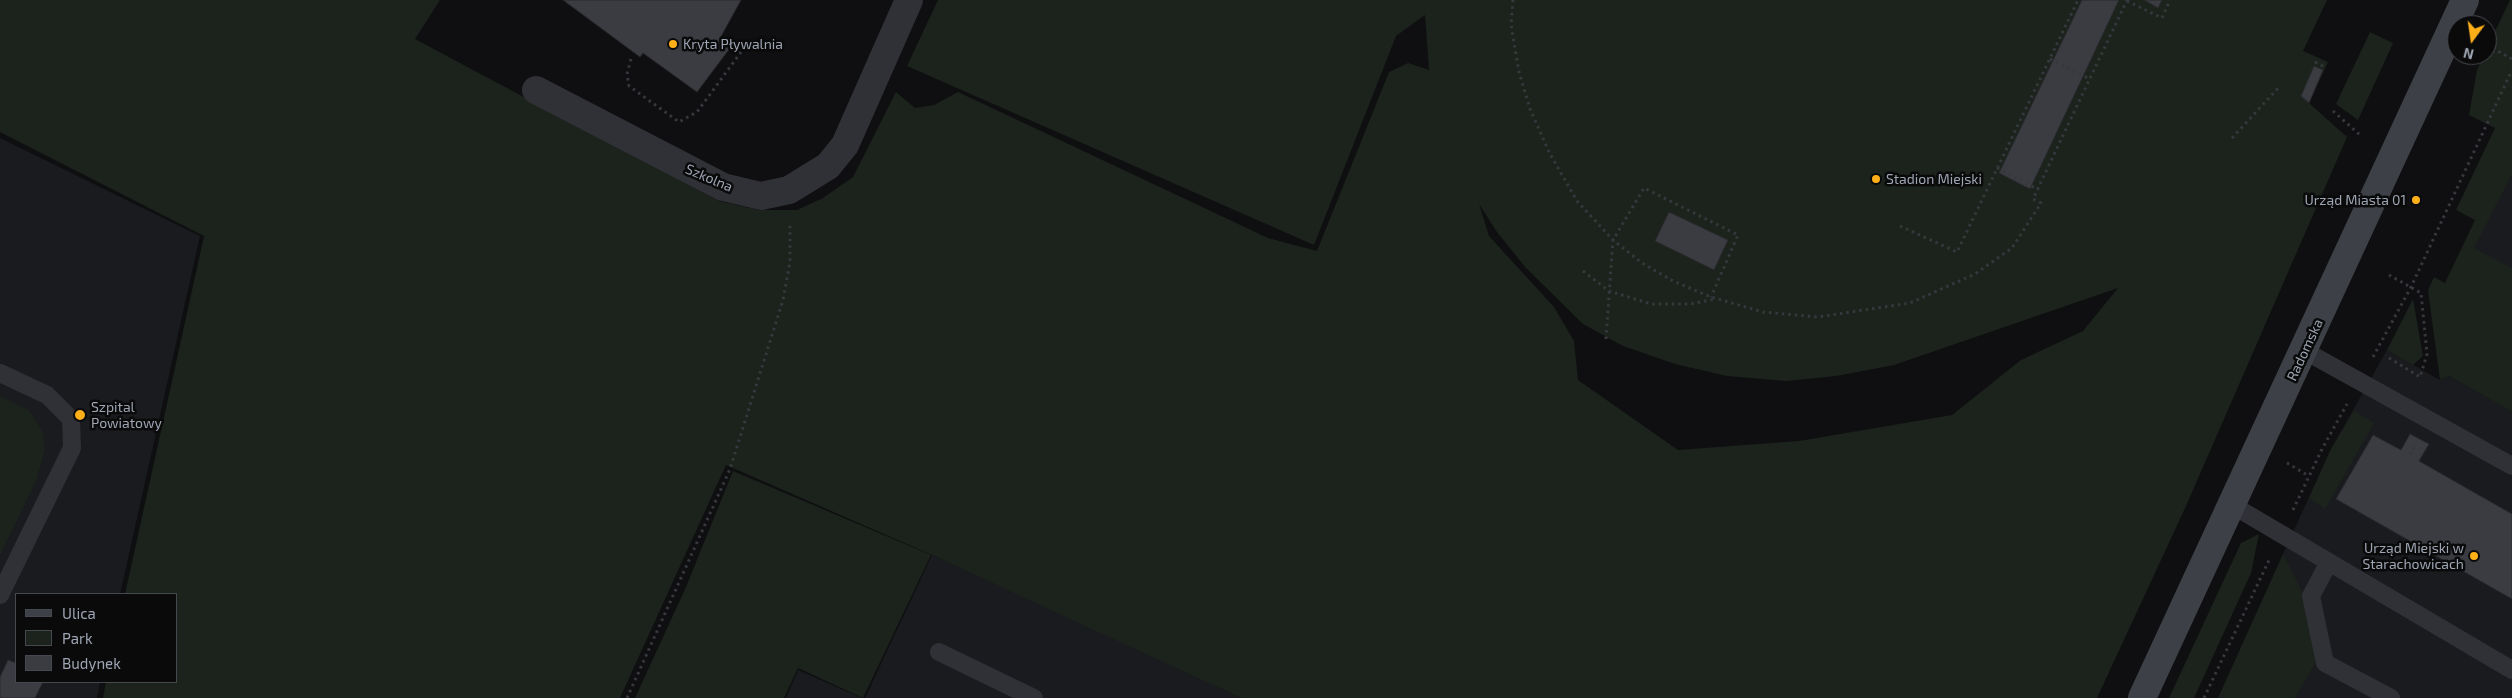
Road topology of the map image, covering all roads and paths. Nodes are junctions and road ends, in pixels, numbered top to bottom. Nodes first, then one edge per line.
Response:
1 (908, 0) edge
2 (1513, 0) edge
3 (2078, 0) edge
4 (2127, 0) edge
5 (2170, 0) edge
6 (2465, 0) edge
7 (2497, 51) edge
8 (741, 52) dead end
9 (631, 59) dead end
10 (2050, 59) junction
11 (2512, 59) edge
12 (2316, 62) dead end
13 (2325, 67) dead end
14 (2512, 70) edge
15 (2090, 79) junction
16 (2280, 86) dead end
17 (536, 90) dead end
18 (2333, 111) dead end
19 (2360, 135) dead end
20 (2232, 138) dead end
21 (1996, 168) junction
22 (2037, 189) junction
23 (790, 219) dead end
24 (1900, 226) dead end
25 (1613, 240) junction
26 (1583, 271) dead end
27 (2389, 275) dead end
28 (2411, 287) junction
29 (1609, 291) junction
30 (1711, 297) junction
31 (1716, 299) junction
32 (1606, 339) dead end
33 (2305, 351) junction
34 (2389, 358) dead end
35 (0, 373) edge
36 (2360, 381) junction
37 (2512, 466) edge
38 (2294, 467) dead end
39 (2310, 476) junction
40 (2298, 501) dead end
41 (2232, 505) junction
42 (2329, 562) junction
43 (2263, 572) dead end
44 (0, 596) edge
45 (939, 652) dead end
46 (2512, 670) edge
47 (627, 698) edge
48 (1034, 698) edge
49 (2142, 698) edge
50 (2204, 698) edge
51 (2391, 698) edge

1 - 17 street, Szkolna
2 - 25 path
3 - 10 path
4 - 5 path
4 - 15 path
6 - 33 street, Radomska
7 - 11 path
8 - 9 path
10 - 15 path
10 - 21 path
12 - 13 path
14 - 28 path
15 - 22 path
16 - 20 path
18 - 19 path
21 - 22 path
21 - 24 path
22 - 31 path
23 - 47 path
25 - 29 path
25 - 30 path
25 - 30 path
26 - 29 path
27 - 28 path
28 - 34 path
28 - 36 path
29 - 31 path
29 - 32 path
30 - 31 path
33 - 36 lane
33 - 41 street, Radomska
35 - 44 lane
36 - 37 lane
36 - 39 path
38 - 39 path
39 - 40 path
41 - 42 lane
41 - 49 street, Radomska
42 - 46 lane
42 - 51 lane
43 - 50 path
45 - 48 lane

